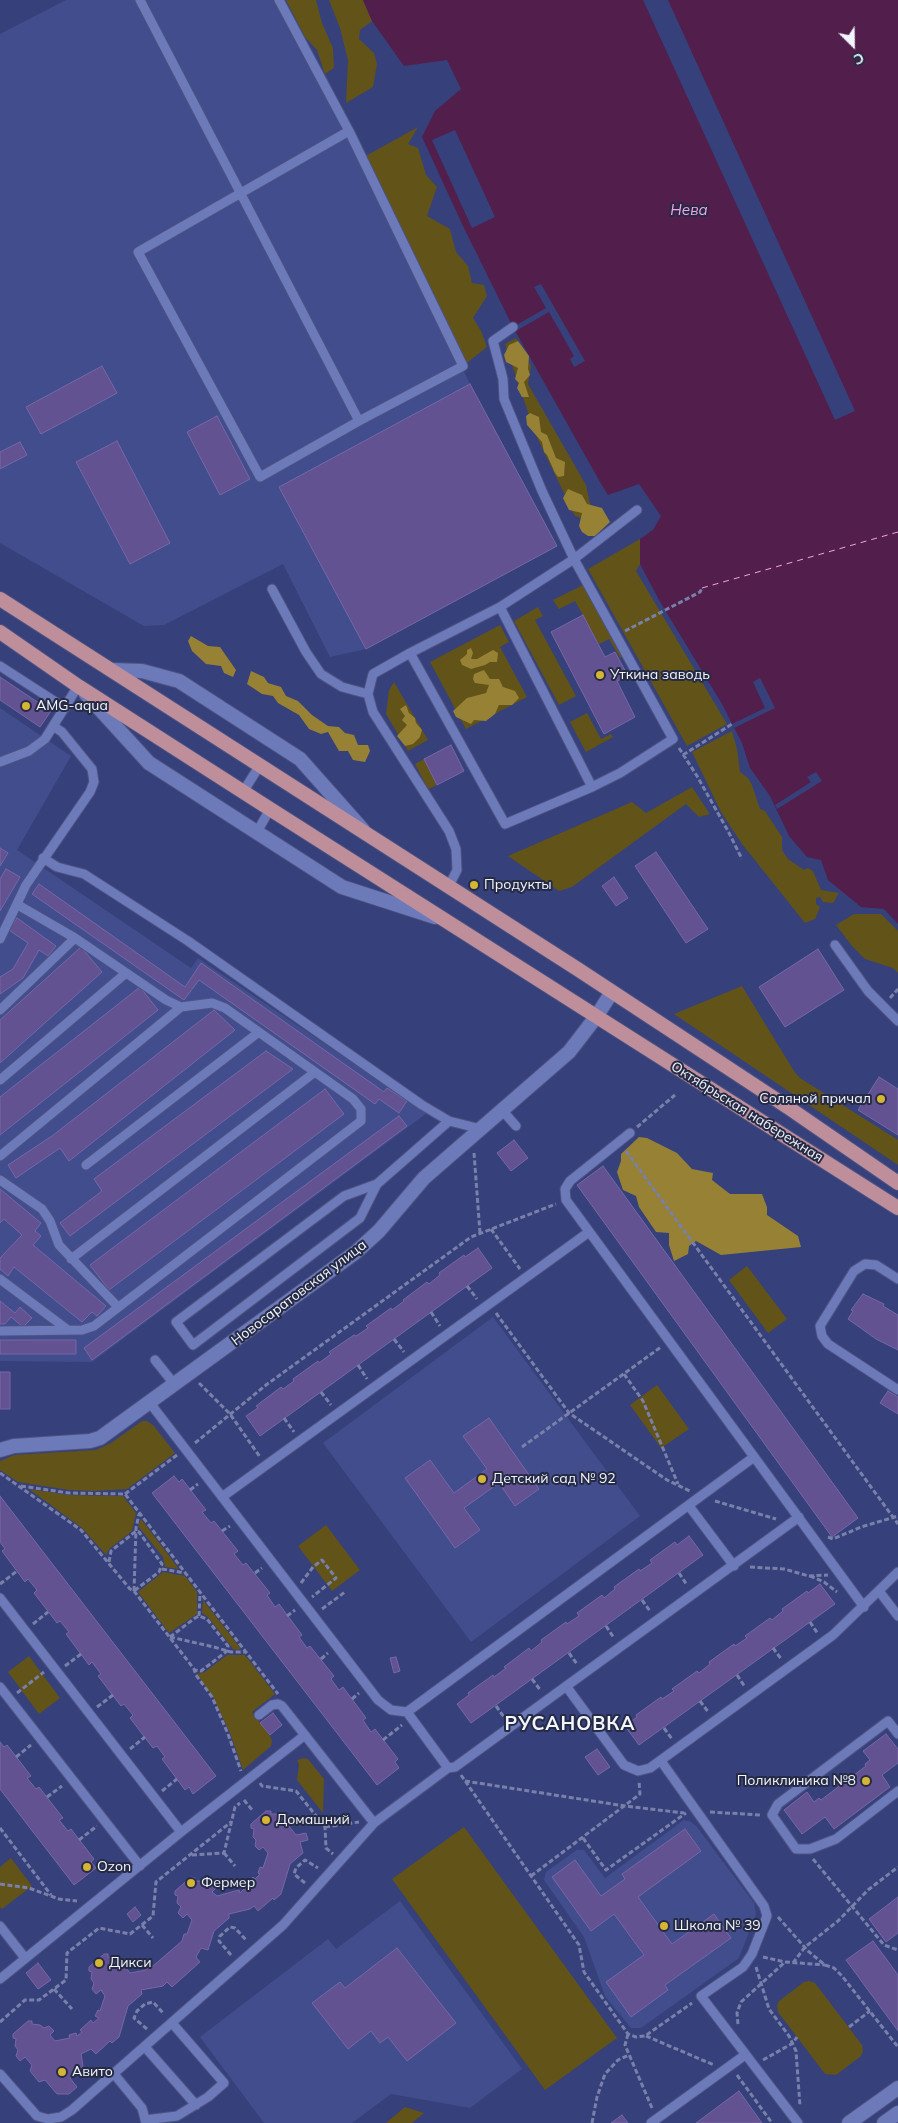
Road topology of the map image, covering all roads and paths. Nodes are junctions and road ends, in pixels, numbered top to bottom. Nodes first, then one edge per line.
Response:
1 (140, 0) edge
2 (279, 0) edge
3 (349, 131) junction
4 (240, 194) junction
5 (513, 327) dead end
6 (359, 421) junction
7 (637, 510) dead end
8 (574, 559) junction
9 (702, 588) dead end
10 (272, 589) dead end
11 (0, 599) edge
12 (500, 607) junction
13 (0, 632) edge
14 (616, 636) junction
15 (410, 653) junction
16 (0, 666) edge
17 (112, 670) junction
18 (78, 686) junction
19 (368, 694) junction
20 (65, 708) junction
21 (732, 724) dead end
22 (53, 726) junction
23 (673, 739) junction
24 (683, 755) junction
25 (2, 761) edge
26 (260, 765) junction
27 (592, 787) junction
28 (243, 792) junction
29 (270, 809) junction
30 (257, 832) junction
31 (367, 835) junction
32 (43, 858) junction
33 (742, 859) dead end
34 (449, 886) junction
35 (18, 905) junction
36 (442, 919) junction
37 (75, 938) junction
38 (0, 939) edge
39 (835, 945) dead end
40 (126, 973) junction
41 (612, 992) junction
42 (181, 1007) junction
43 (0, 1010) edge
44 (596, 1017) junction
45 (898, 1021) edge
46 (259, 1032) junction
47 (315, 1072) junction
48 (0, 1080) edge
49 (675, 1095) dead end
50 (502, 1110) junction
51 (449, 1121) junction
52 (516, 1126) dead end
53 (481, 1129) junction
54 (630, 1133) joint
55 (620, 1142) junction
56 (474, 1147) dead end
57 (0, 1156) edge
58 (86, 1165) dead end
59 (0, 1180) edge
60 (898, 1183) edge
61 (377, 1184) junction
62 (566, 1200) junction
63 (898, 1208) edge
64 (491, 1229) junction
65 (589, 1232) junction
66 (480, 1233) junction
67 (71, 1259) junction
68 (526, 1278) junction
69 (0, 1279) edge
70 (898, 1279) edge
71 (467, 1286) dead end
72 (487, 1306) junction
73 (118, 1307) junction
74 (430, 1312) dead end
75 (68, 1330) junction
76 (0, 1331) edge
77 (447, 1335) junction
78 (669, 1341) junction
79 (155, 1360) dead end
80 (190, 1374) junction
81 (624, 1374) junction
82 (175, 1385) junction
83 (898, 1390) edge
84 (150, 1403) junction
85 (569, 1413) junction
86 (230, 1414) junction
87 (522, 1448) dead end
88 (186, 1449) junction
89 (0, 1450) edge
90 (754, 1458) junction
91 (267, 1465) junction
92 (0, 1473) edge
93 (18, 1485) junction
94 (678, 1485) junction
95 (125, 1494) junction
96 (701, 1496) junction
97 (222, 1497) junction
98 (689, 1506) junction
99 (139, 1513) junction
100 (898, 1516) edge
101 (892, 1517) junction
102 (799, 1518) junction
103 (791, 1524) junction
104 (898, 1524) edge
105 (136, 1531) junction
106 (825, 1533) dead end
107 (110, 1562) junction
108 (734, 1566) junction
109 (162, 1569) junction
110 (17, 1571) dead end
111 (898, 1572) edge
112 (185, 1573) junction
113 (841, 1574) junction
114 (305, 1578) dead end
115 (0, 1584) edge
116 (320, 1590) dead end
117 (134, 1591) junction
118 (879, 1591) junction
119 (200, 1592) junction
120 (346, 1592) dead end
121 (0, 1598) edge
122 (330, 1603) dead end
123 (864, 1607) junction
124 (48, 1612) dead end
125 (199, 1616) junction
126 (898, 1616) edge
127 (25, 1630) junction
128 (170, 1637) junction
129 (227, 1651) junction
130 (246, 1652) junction
131 (81, 1654) dead end
132 (55, 1669) junction
133 (194, 1670) junction
134 (566, 1686) junction
135 (0, 1687) edge
136 (113, 1695) dead end
137 (9, 1699) junction
138 (278, 1704) junction
139 (89, 1713) junction
140 (260, 1715) dead end
141 (410, 1715) junction
142 (898, 1734) edge
143 (305, 1735) junction
144 (145, 1737) dead end
145 (40, 1738) junction
146 (383, 1740) dead end
147 (122, 1755) junction
148 (16, 1757) dead end
149 (661, 1760) junction
150 (451, 1767) junction
151 (638, 1771) junction
152 (254, 1775) junction
153 (72, 1779) junction
154 (177, 1779) dead end
155 (465, 1781) junction
156 (245, 1782) junction
157 (262, 1786) junction
158 (256, 1791) dead end
159 (898, 1792) edge
160 (250, 1795) dead end
161 (154, 1797) junction
162 (47, 1798) dead end
163 (244, 1800) junction
164 (625, 1806) junction
165 (253, 1811) dead end
166 (686, 1813) junction
167 (699, 1814) junction
168 (772, 1815) junction
169 (104, 1821) junction
170 (231, 1822) junction
171 (372, 1822) junction
172 (325, 1827) junction
173 (0, 1828) edge
174 (181, 1832) junction
175 (583, 1838) junction
176 (80, 1840) dead end
177 (810, 1849) junction
178 (224, 1854) junction
179 (190, 1856) junction
180 (340, 1861) junction
181 (140, 1866) junction
182 (235, 1866) dead end
183 (898, 1867) edge
184 (318, 1868) dead end
185 (531, 1876) junction
186 (305, 1883) dead end
187 (0, 1884) edge
188 (52, 1896) junction
189 (85, 1902) dead end
190 (764, 1906) junction
191 (852, 1907) junction
192 (142, 1924) junction
193 (0, 1926) edge
194 (154, 1938) dead end
195 (247, 1942) dead end
196 (805, 1947) junction
197 (898, 1950) edge
198 (752, 1954) junction
199 (232, 1955) dead end
200 (25, 1958) junction
201 (785, 1962) junction
202 (793, 1963) junction
203 (825, 1965) junction
204 (0, 1979) edge
205 (761, 1984) junction
206 (54, 1989) junction
207 (701, 1996) junction
208 (72, 2009) dead end
209 (870, 2011) junction
210 (164, 2014) dead end
211 (0, 2022) edge
212 (172, 2022) junction
213 (849, 2027) dead end
214 (147, 2029) dead end
215 (628, 2034) junction
216 (645, 2036) junction
217 (797, 2037) dead end
218 (793, 2043) junction
219 (145, 2047) junction
220 (898, 2047) edge
221 (743, 2052) junction
222 (629, 2055) junction
223 (765, 2059) dead end
224 (728, 2068) junction
225 (0, 2074) edge
226 (114, 2074) junction
227 (898, 2088) edge
228 (196, 2105) junction
229 (898, 2113) edge
230 (145, 2121) edge
231 (654, 2121) edge
232 (796, 2121) edge
233 (592, 2123) edge
234 (772, 2123) edge
235 (849, 2123) edge
236 (884, 2123) edge

1 - 4 lane
2 - 3 lane
3 - 4 lane
3 - 6 lane
4 - 6 lane
4 - 6 lane
5 - 8 lane
7 - 8 lane
8 - 12 lane
8 - 14 lane
9 - 14 path
10 - 19 lane
11 - 17 main road, Октябрьская набережная
12 - 15 lane
12 - 27 lane
13 - 18 main road, Октябрьская набережная
14 - 23 lane
15 - 19 lane
15 - 27 lane
16 - 20 lane
17 - 26 main road, Октябрьская набережная
17 - 31 street
18 - 20 lane
18 - 28 main road, Октябрьская набережная
18 - 30 street
19 - 34 lane
20 - 22 lane
21 - 24 path
22 - 25 lane
22 - 32 lane
23 - 24 path
23 - 27 lane
24 - 33 path
26 - 28 lane
26 - 31 main road, Октябрьская набережная
28 - 29 main road, Октябрьская набережная
29 - 30 lane
29 - 36 main road, Октябрьская набережная
30 - 36 street
31 - 34 main road, Октябрьская набережная
32 - 35 lane
32 - 51 lane
34 - 41 main road, Октябрьская набережная
35 - 37 lane
35 - 38 lane
36 - 44 main road, Октябрьская набережная
37 - 40 lane
37 - 43 lane
39 - 45 lane
40 - 42 lane
40 - 48 lane
41 - 44 street, Новосаратовская улица
41 - 60 main road, Октябрьская набережная
42 - 46 lane
42 - 57 lane
44 - 50 street, Новосаратовская улица
44 - 63 main road, Октябрьская набережная
46 - 47 lane
46 - 58 lane
47 - 67 lane
47 - 73 lane
49 - 54 path
50 - 52 lane
50 - 53 street, Новосаратовская улица
51 - 53 lane
51 - 61 lane
53 - 80 street, Новосаратовская улица
54 - 55 lane
55 - 62 lane
55 - 101 path
56 - 66 path
59 - 67 lane
61 - 61 lane
62 - 64 path
62 - 65 lane
64 - 66 path
64 - 68 path
65 - 68 lane
65 - 78 lane
66 - 86 path
67 - 73 lane
68 - 72 lane
69 - 75 lane
70 - 83 lane
71 - 72 path
72 - 77 lane
72 - 85 path
73 - 75 lane
74 - 77 path
75 - 76 lane
77 - 91 lane
78 - 81 path
78 - 90 lane
79 - 82 lane
80 - 82 street, Новосаратовская улица
80 - 86 path
81 - 85 path
81 - 94 path
82 - 84 street, Новосаратовская улица
84 - 88 lane
84 - 89 street, Новосаратовская улица
85 - 87 path
85 - 94 path
86 - 88 path
86 - 91 path
88 - 95 path
88 - 97 lane
90 - 96 lane
90 - 102 lane
91 - 97 lane
92 - 93 path
93 - 95 path
93 - 107 path
94 - 96 path
95 - 99 path
96 - 98 lane
96 - 103 path
97 - 141 lane
98 - 108 lane
98 - 141 lane
99 - 105 path
99 - 112 path
100 - 101 path
101 - 104 path
101 - 106 path
102 - 103 lane
102 - 113 lane
103 - 108 lane
105 - 107 path
105 - 109 path
105 - 117 path
107 - 117 path
108 - 113 path
108 - 134 lane
109 - 112 path
109 - 117 path
110 - 115 path
111 - 118 lane
112 - 119 path
113 - 123 lane
114 - 116 path
117 - 128 path
118 - 123 lane
118 - 126 lane
119 - 125 path
119 - 130 path
120 - 122 path
121 - 127 lane
123 - 149 lane
124 - 127 path
125 - 128 path
125 - 129 path
127 - 132 lane
128 - 129 path
128 - 133 path
129 - 130 path
129 - 133 path
130 - 138 path
131 - 132 path
132 - 137 path
132 - 139 lane
133 - 156 path
134 - 150 lane
134 - 151 lane
135 - 137 lane
136 - 139 path
137 - 145 lane
138 - 140 lane
138 - 143 lane
139 - 147 lane
141 - 146 path
141 - 150 lane
142 - 168 lane
143 - 152 lane
143 - 171 lane
144 - 147 path
145 - 148 path
145 - 153 lane
147 - 161 lane
149 - 151 lane
149 - 167 lane
150 - 155 path
150 - 171 lane
151 - 164 path
152 - 156 lane
152 - 157 path
153 - 162 path
153 - 169 lane
154 - 161 path
155 - 164 path
155 - 185 path
156 - 174 lane
157 - 158 path
157 - 172 path
159 - 177 lane
160 - 163 path
161 - 174 lane
163 - 165 path
163 - 170 path
164 - 166 path
164 - 175 path
166 - 167 path
166 - 175 path
167 - 168 path
167 - 190 lane
168 - 177 lane
169 - 176 path
169 - 181 lane
170 - 178 path
170 - 179 path
171 - 172 path
171 - 180 lane
172 - 180 path
173 - 188 path
174 - 181 lane
175 - 185 path
177 - 191 path
178 - 179 path
178 - 182 path
179 - 192 path
180 - 212 lane
181 - 200 lane
183 - 191 path
184 - 186 path
185 - 215 path
187 - 188 path
188 - 189 path
190 - 196 path
190 - 198 lane
191 - 196 path
191 - 197 path
192 - 194 path
192 - 206 path
193 - 200 lane
195 - 199 path
196 - 202 path
196 - 203 path
198 - 201 path
198 - 205 path
198 - 207 lane
200 - 204 lane
201 - 202 path
201 - 205 path
202 - 203 path
203 - 209 path
205 - 218 path
205 - 221 path
206 - 208 path
206 - 211 path
207 - 216 path
207 - 221 lane
209 - 213 path
209 - 220 path
210 - 214 path
212 - 219 lane
212 - 228 lane
215 - 216 path
215 - 222 path
216 - 224 path
217 - 218 path
218 - 223 path
218 - 232 path
219 - 226 lane
219 - 228 lane
221 - 224 lane
221 - 232 lane
222 - 231 path
222 - 233 path
224 - 231 lane
224 - 234 path
225 - 226 lane
226 - 230 lane
227 - 235 street
228 - 230 lane
229 - 236 street

